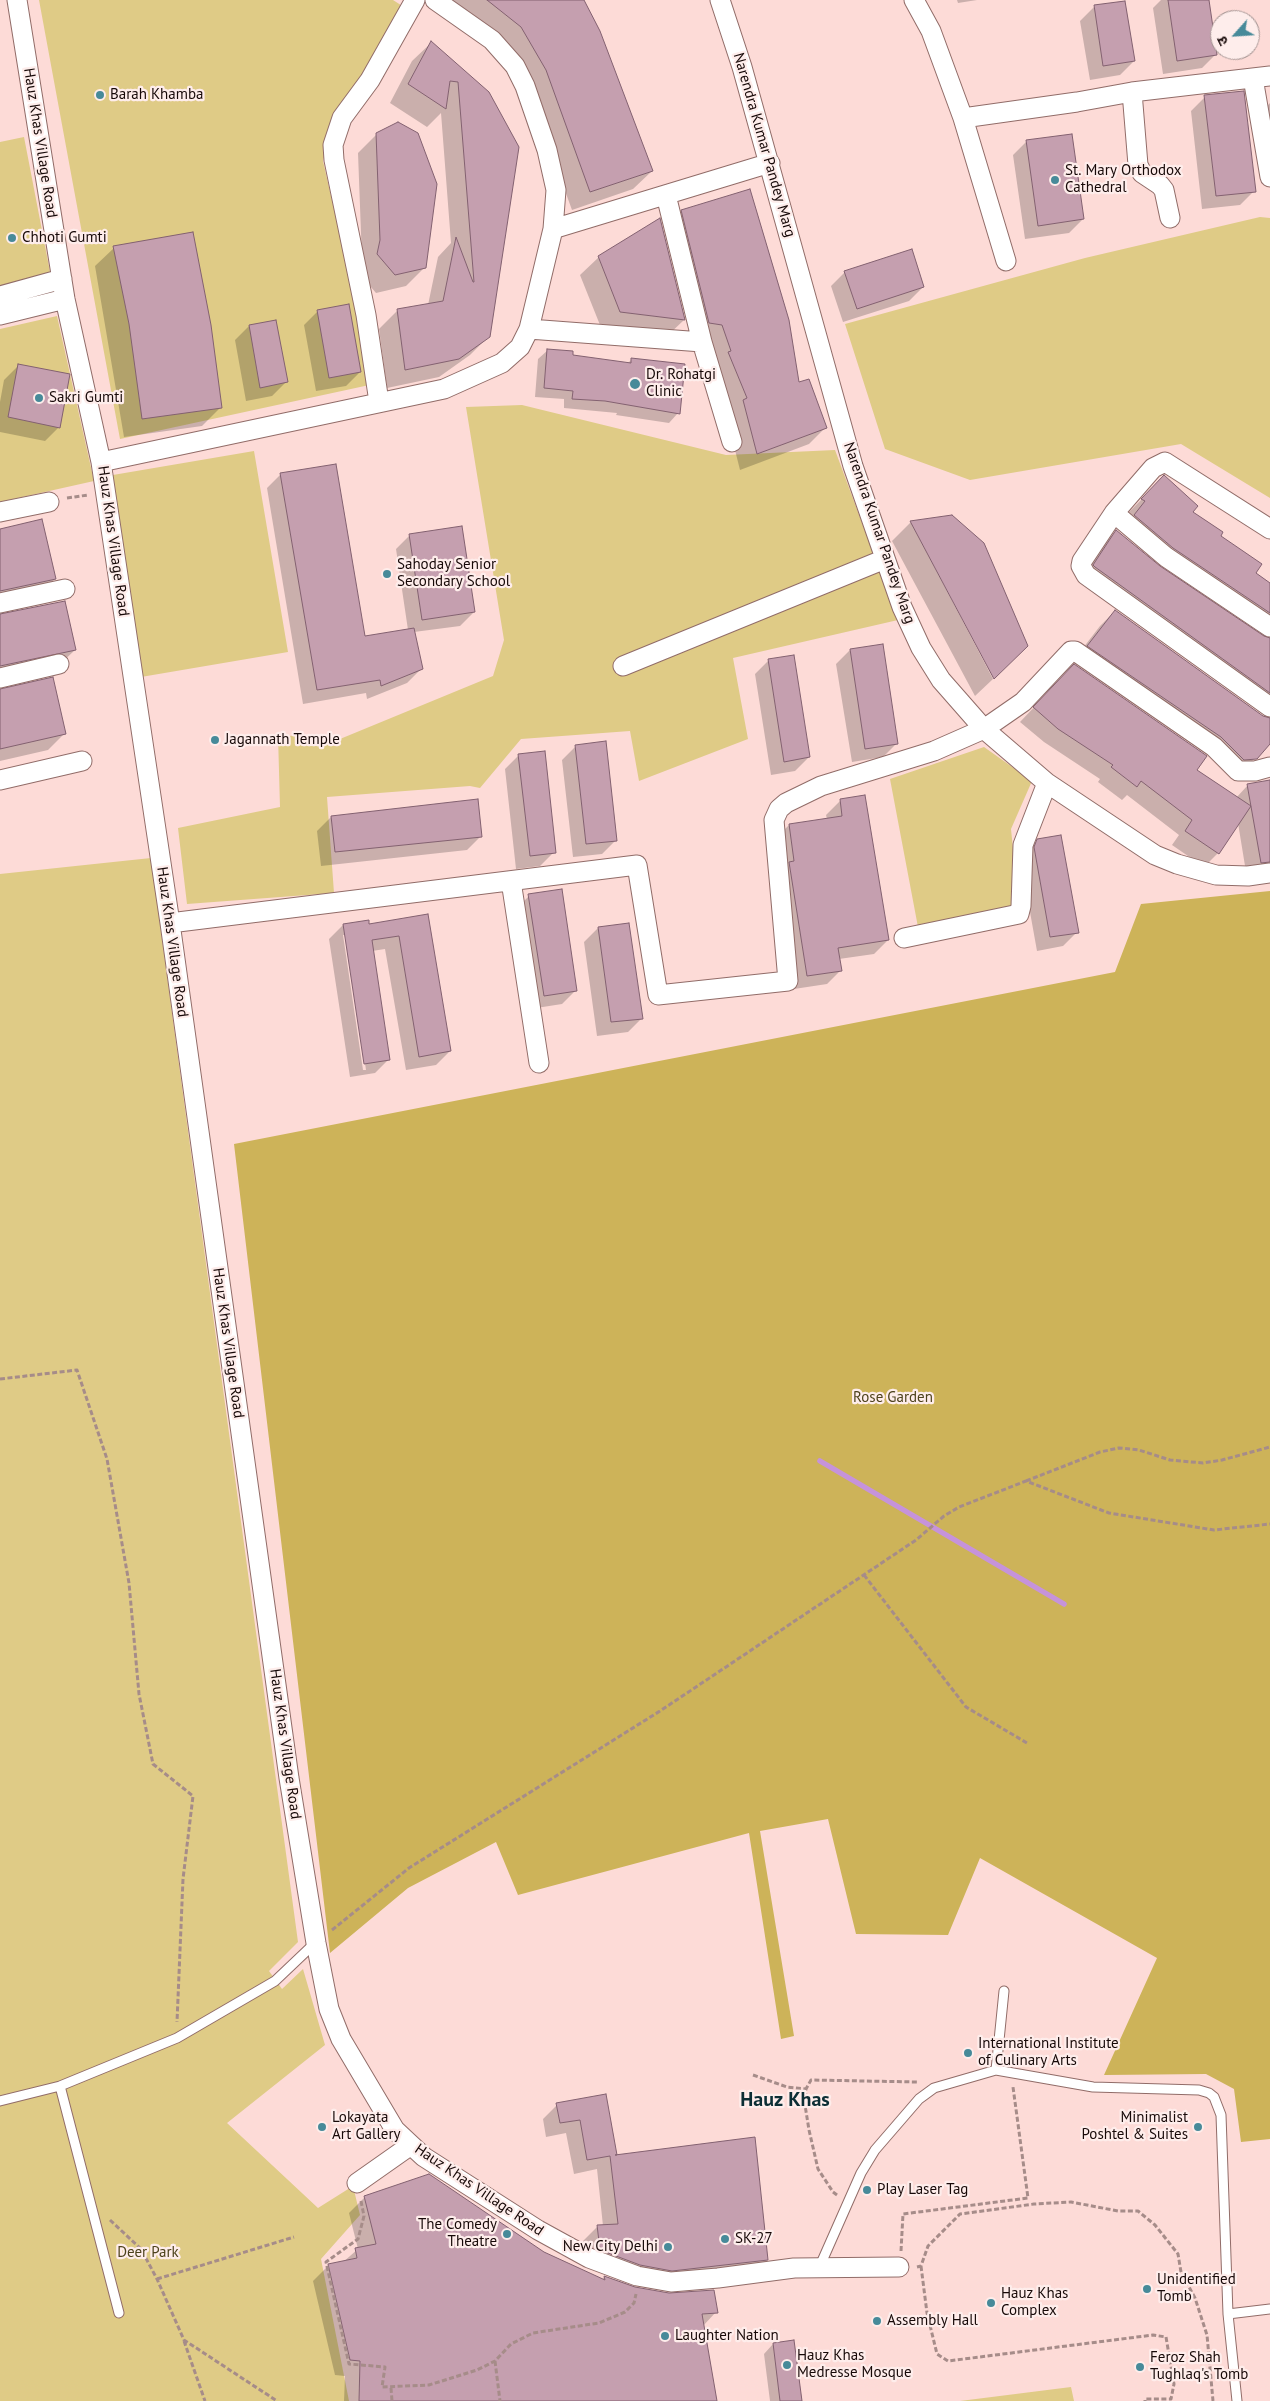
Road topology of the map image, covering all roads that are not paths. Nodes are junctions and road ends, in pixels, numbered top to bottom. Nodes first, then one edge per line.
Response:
1 (17, 0) edge
2 (415, 0) edge
3 (435, 0) edge
4 (720, 0) edge
5 (914, 0) edge
6 (1262, 77) edge
7 (1132, 92) junction
8 (963, 118) junction
9 (770, 163) junction
10 (1270, 177) edge
11 (666, 195) junction
12 (1170, 218) dead end
13 (553, 228) junction
14 (1006, 261) dead end
15 (62, 279) junction
16 (0, 296) edge
17 (66, 299) junction
18 (0, 314) edge
19 (529, 329) junction
20 (702, 342) junction
21 (380, 402) junction
22 (732, 442) dead end
23 (101, 462) junction
24 (49, 502) road end
25 (0, 512) edge
26 (1114, 513) junction
27 (1270, 529) edge
28 (885, 559) junction
29 (66, 589) dead end
30 (0, 603) edge
31 (1270, 627) edge
32 (59, 664) dead end
33 (623, 666) dead end
34 (0, 678) edge
35 (1270, 706) edge
36 (984, 729) junction
37 (82, 761) dead end
38 (1270, 768) edge
39 (0, 780) edge
40 (1047, 783) junction
41 (1270, 874) edge
42 (511, 881) junction
43 (170, 922) junction
44 (904, 938) dead end
45 (539, 1063) dead end
46 (316, 1943) junction
47 (1004, 1991) dead end
48 (996, 2070) junction
49 (60, 2086) junction
50 (0, 2101) edge
51 (411, 2145) junction
52 (359, 2191) road end
53 (901, 2267) road end
54 (819, 2268) junction
55 (1270, 2309) edge
56 (119, 2313) dead end
57 (1228, 2314) junction
58 (1237, 2401) edge

1 - 15 street, Hauz Khas Village Road
2 - 21 street
3 - 13 street
4 - 9 street, Narendra Kumar Pandey Marg
5 - 8 street
6 - 7 street
6 - 10 street
7 - 8 street
7 - 12 street
8 - 14 street
9 - 11 street
9 - 28 street, Narendra Kumar Pandey Marg
11 - 13 street
11 - 20 street
13 - 19 street
15 - 16 street
15 - 17 street, Hauz Khas Village Road
17 - 18 street
17 - 23 street, Hauz Khas Village Road
19 - 20 street
19 - 21 street
20 - 22 street
21 - 23 street
23 - 43 street, Hauz Khas Village Road
24 - 25 street
26 - 27 street
26 - 31 street
26 - 35 street
28 - 33 street
28 - 36 street, Narendra Kumar Pandey Marg
29 - 30 street
32 - 34 street
36 - 38 street
36 - 40 street, Narendra Kumar Pandey Marg
36 - 42 street
37 - 39 street
40 - 41 street, Narendra Kumar Pandey Marg
40 - 44 street
42 - 43 street
42 - 45 street
43 - 46 street, Hauz Khas Village Road
46 - 49 lane
46 - 51 street, Hauz Khas Village Road
47 - 48 lane
48 - 54 lane
48 - 57 lane
49 - 50 lane
49 - 56 lane
51 - 52 street
51 - 54 street, Hauz Khas Village Road
53 - 54 street, Hauz Khas Village Road
55 - 57 lane
57 - 58 lane

